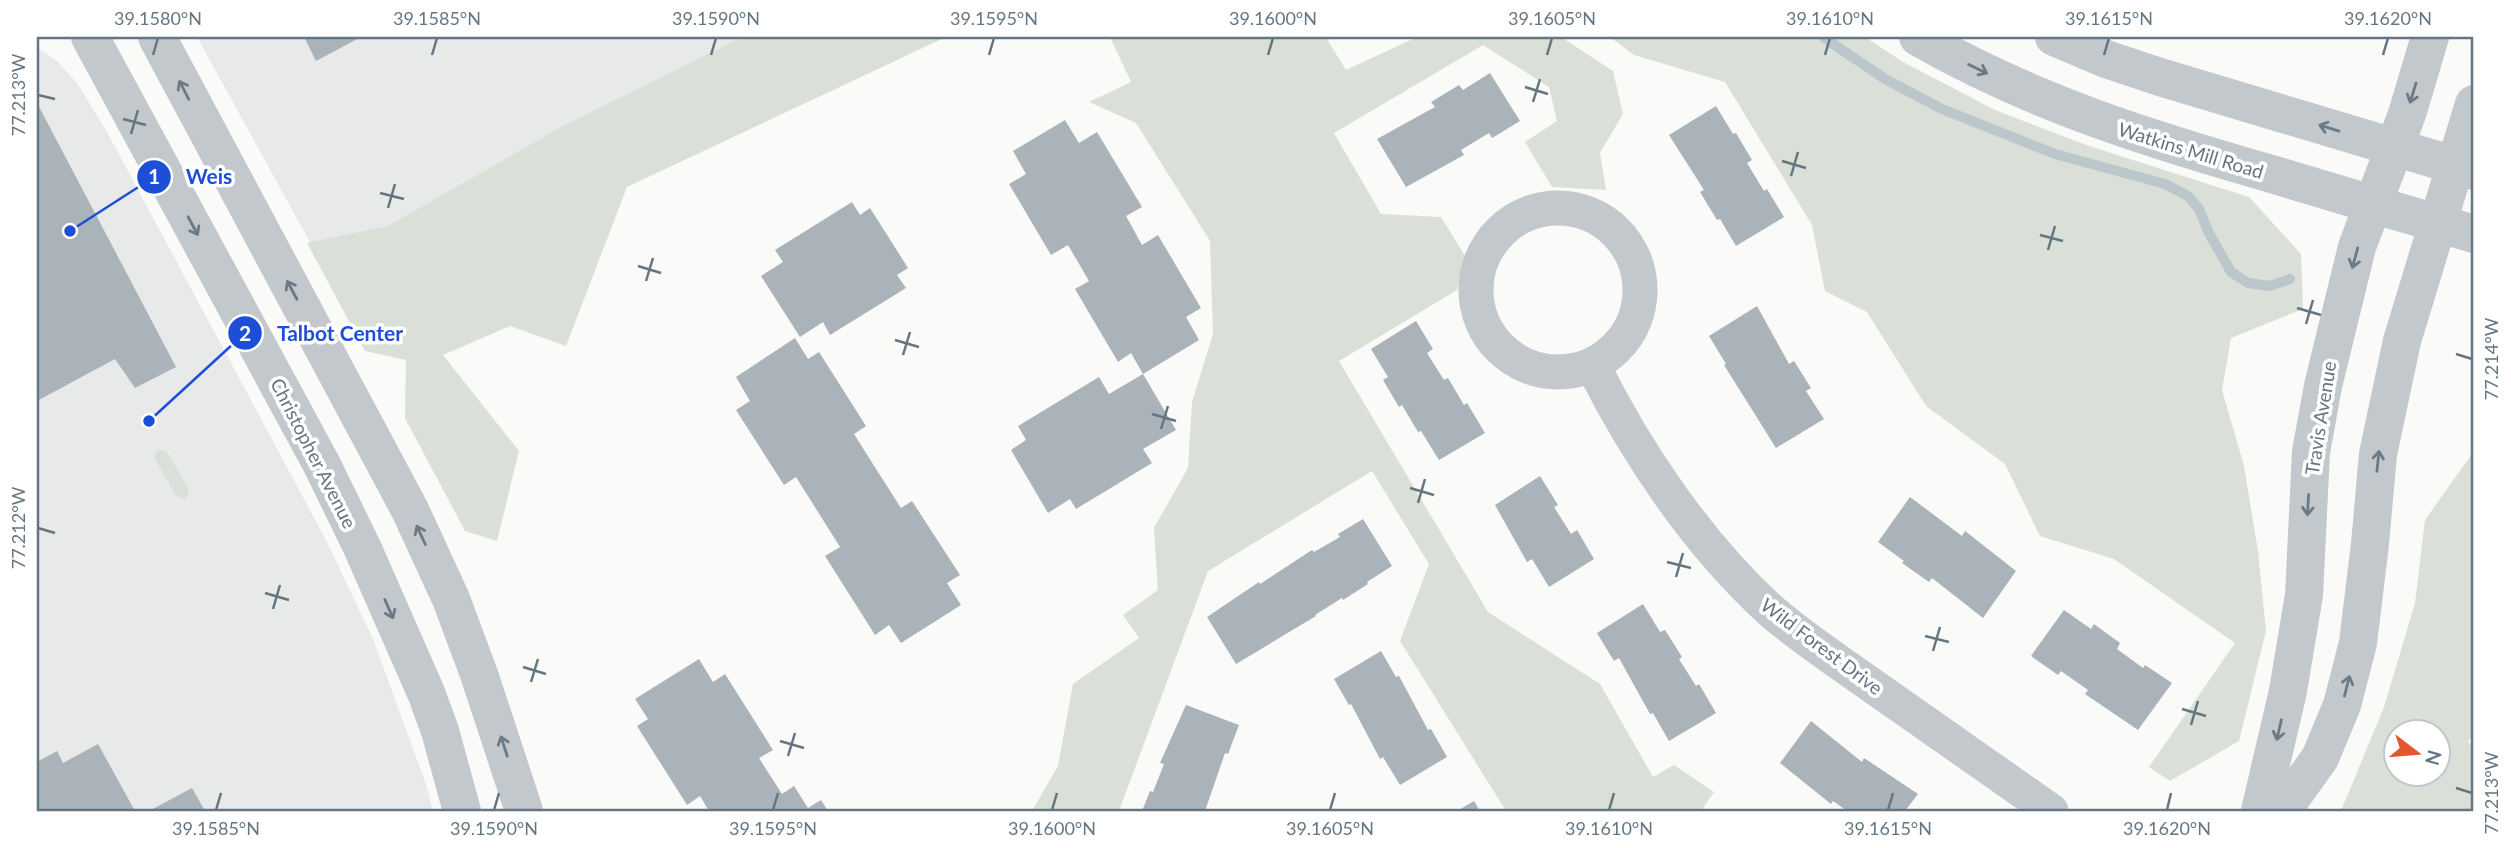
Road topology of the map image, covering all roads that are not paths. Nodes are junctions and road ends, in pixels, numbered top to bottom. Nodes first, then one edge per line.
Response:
1 (68, 37) edge
2 (157, 37) edge
3 (1919, 37) edge
4 (2054, 37) edge
5 (2430, 37) edge
6 (98, 51) edge
7 (2474, 104) edge
8 (2395, 148) junction
9 (2465, 168) edge
10 (2374, 204) junction
11 (2437, 223) junction
12 (2474, 234) edge
13 (1593, 366) junction
14 (462, 811) edge
15 (524, 811) edge
16 (2051, 811) edge
17 (2260, 811) edge
18 (2282, 811) edge

1 - 6 street
15 -> 2 street
3 -> 10 street, Watkins Mill Road
8 -> 4 street
5 -> 8 street, Travis Avenue
6 -> 14 street, Christopher Avenue
7 - 9 street
8 - 9 street
8 - 10 street, Travis Avenue
9 - 11 street
10 - 11 street, Watkins Mill Road
10 -> 17 street, Travis Avenue
11 - 12 street, Watkins Mill Road
18 -> 11 street
13 - 13 street
13 - 16 street, Wild Forest Drive

